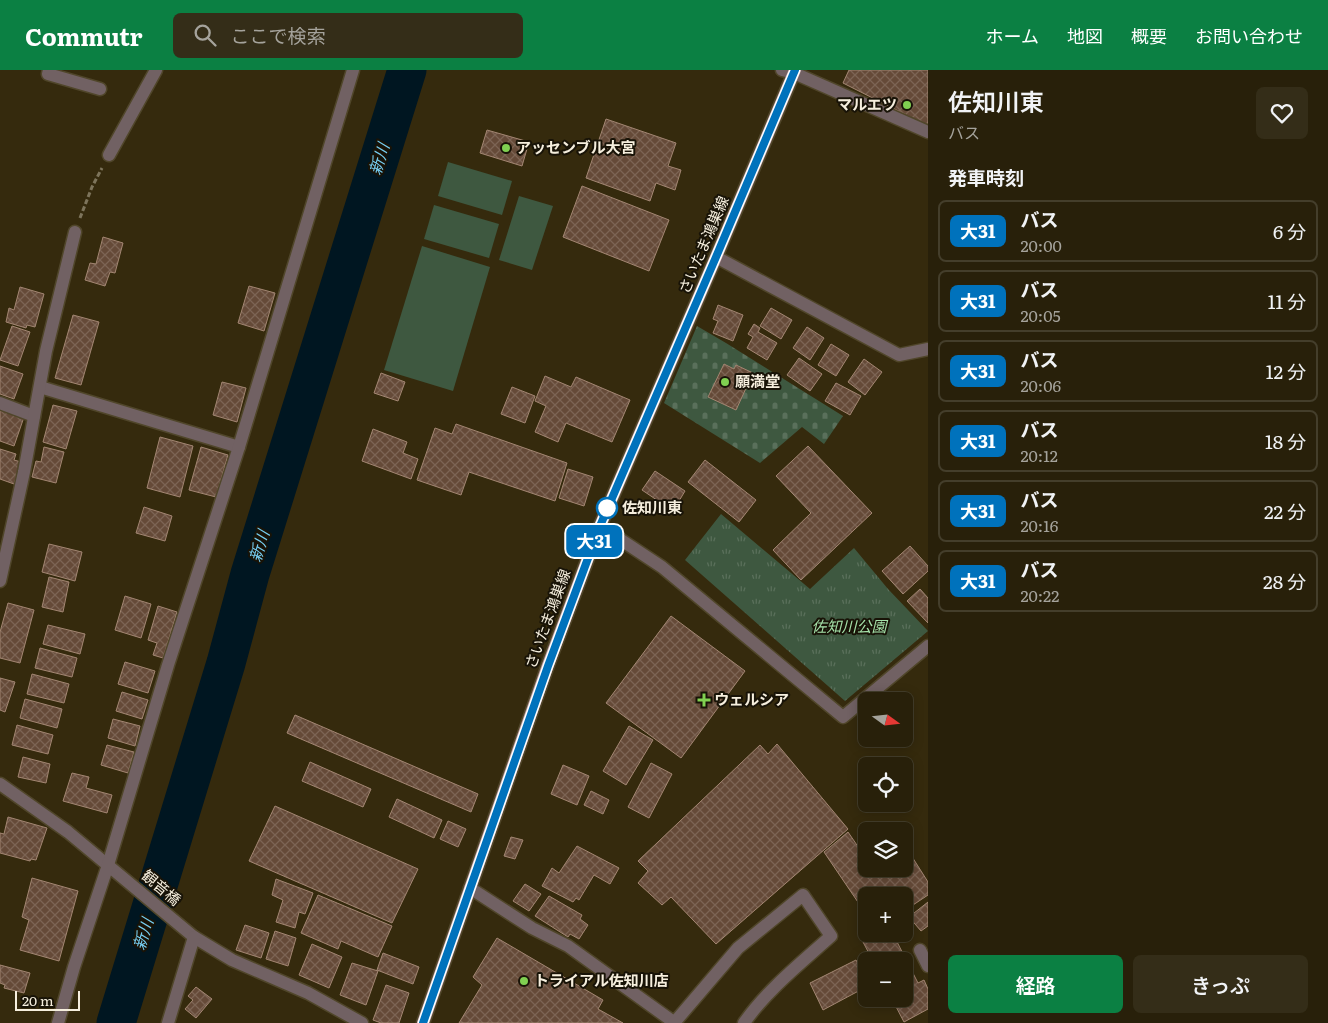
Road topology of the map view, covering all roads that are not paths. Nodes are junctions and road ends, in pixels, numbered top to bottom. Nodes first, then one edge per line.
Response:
1 (49, 70) edge
2 (156, 70) edge
3 (353, 70) edge
4 (791, 71) edge
5 (100, 89) dead end
6 (928, 132) edge
7 (109, 155) road end
8 (75, 232) road end
9 (716, 257) junction
10 (928, 349) edge
11 (40, 386) junction
12 (0, 403) edge
13 (34, 416) junction
14 (239, 447) junction
15 (600, 526) junction
16 (0, 581) edge
17 (928, 646) edge
18 (0, 784) edge
19 (108, 865) junction
20 (470, 888) junction
21 (194, 937) junction
22 (920, 950) dead end
23 (928, 966) edge
24 (58, 1023) edge
25 (168, 1023) edge
26 (362, 1023) edge
27 (423, 1023) edge
28 (675, 1023) edge
29 (744, 1023) edge

1 - 5 street
2 - 7 street
3 - 14 street
4 - 6 street
4 - 9 main road, さいたま鴻巣線
8 - 11 street
9 - 10 street
9 - 15 main road, さいたま鴻巣線
11 - 13 street
11 - 14 street
12 - 13 street
13 - 16 street
14 - 19 street
15 - 17 street
15 - 20 main road, さいたま鴻巣線
18 - 19 street, 観音橋
19 - 21 street, 観音橋
19 - 24 street
20 - 27 main road, さいたま鴻巣線
20 - 28 street
21 - 25 street
21 - 26 street, 観音橋
22 - 23 street
28 - 29 street

